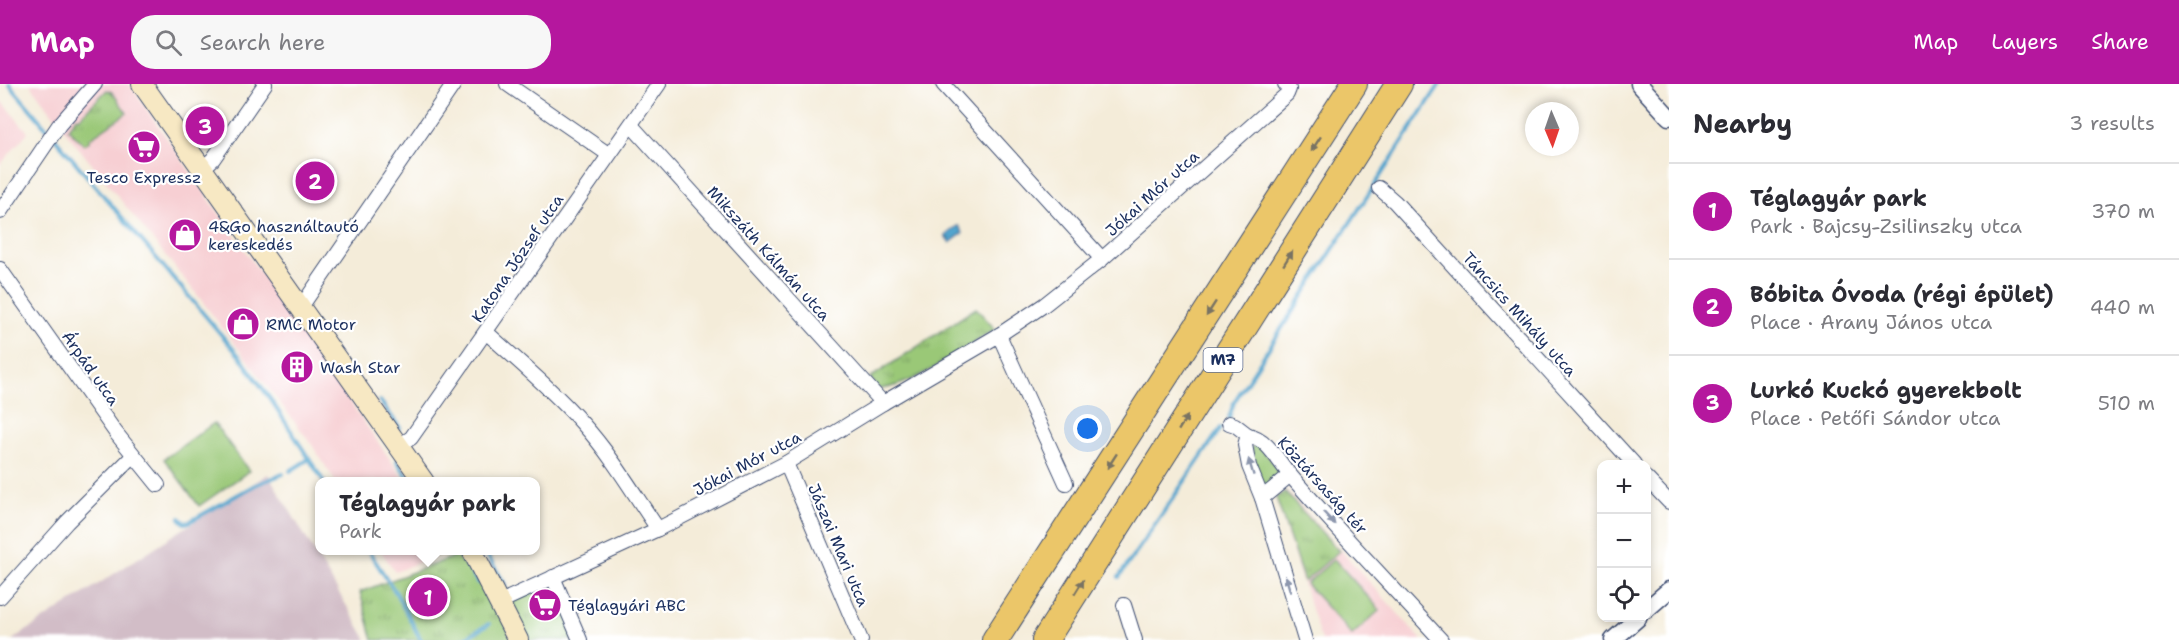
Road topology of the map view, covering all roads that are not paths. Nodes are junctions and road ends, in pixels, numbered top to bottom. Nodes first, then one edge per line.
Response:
1 (95, 84) edge
2 (142, 84) edge
3 (265, 84) edge
4 (454, 84) edge
5 (507, 84) edge
6 (659, 84) edge
7 (943, 84) edge
8 (1354, 84) edge
9 (1399, 84) edge
10 (1639, 84) edge
11 (1287, 86) edge
12 (1669, 117) edge
13 (631, 125) junction
14 (608, 154) junction
15 (202, 169) junction
16 (1379, 188) dead end
17 (0, 212) edge
18 (1102, 259) junction
19 (0, 269) edge
20 (301, 307) junction
21 (486, 332) junction
22 (999, 335) junction
23 (883, 403) junction
24 (1229, 423) dead end
25 (1248, 435) junction
26 (398, 446) junction
27 (133, 456) junction
28 (1629, 460) edge
29 (786, 464) junction
30 (1290, 475) junction
31 (420, 477) edge
32 (1651, 482) edge
33 (1066, 483) dead end
34 (158, 484) dead end
35 (1262, 498) junction
36 (1669, 502) edge
37 (658, 529) junction
38 (475, 555) edge
39 (553, 577) junction
40 (1669, 590) edge
41 (0, 597) edge
42 (500, 602) junction
43 (1124, 605) dead end
44 (1651, 606) edge
45 (1633, 622) edge
46 (518, 640) edge
47 (580, 640) edge
48 (861, 640) edge
49 (995, 640) edge
50 (1045, 640) edge
51 (1135, 640) edge
52 (1305, 640) edge
53 (1441, 640) edge
54 (1613, 640) edge

1 - 17 street
2 - 15 main road
3 - 15 street
4 - 20 street
5 - 14 street
6 - 13 street, Katona József utca
7 - 18 street
8 -> 49 highway, M7
50 -> 9 highway, M7
10 - 12 street
11 - 18 street, Jókai Mór utca
13 - 14 street, Katona József utca
13 - 23 street, Mikszáth Kálmán utca
14 - 21 street, Katona József utca
15 - 20 main road
16 - 28 street, Táncsics Mihály utca
18 - 22 street, Jókai Mór utca
19 - 27 street, Árpád utca
20 - 26 main road
21 - 26 street, Katona József utca
21 - 37 street
22 - 23 street, Jókai Mór utca
22 - 33 street
23 - 29 street, Jókai Mór utca
24 - 25 street, Köztársaság tér
25 - 30 street, Köztársaság tér
35 -> 25 street
26 - 31 main road
27 - 34 street, Árpád utca
27 - 41 street
29 - 37 street, Jókai Mór utca
29 - 48 street, Jászai Mari utca
30 - 35 street
30 -> 53 street, Köztársaság tér
32 - 36 street
52 -> 35 street
37 - 39 street, Jókai Mór utca
38 - 42 main road
39 - 42 street, Jókai Mór utca
39 - 47 street
40 - 44 street
42 - 46 main road
43 - 51 street
45 - 54 street

